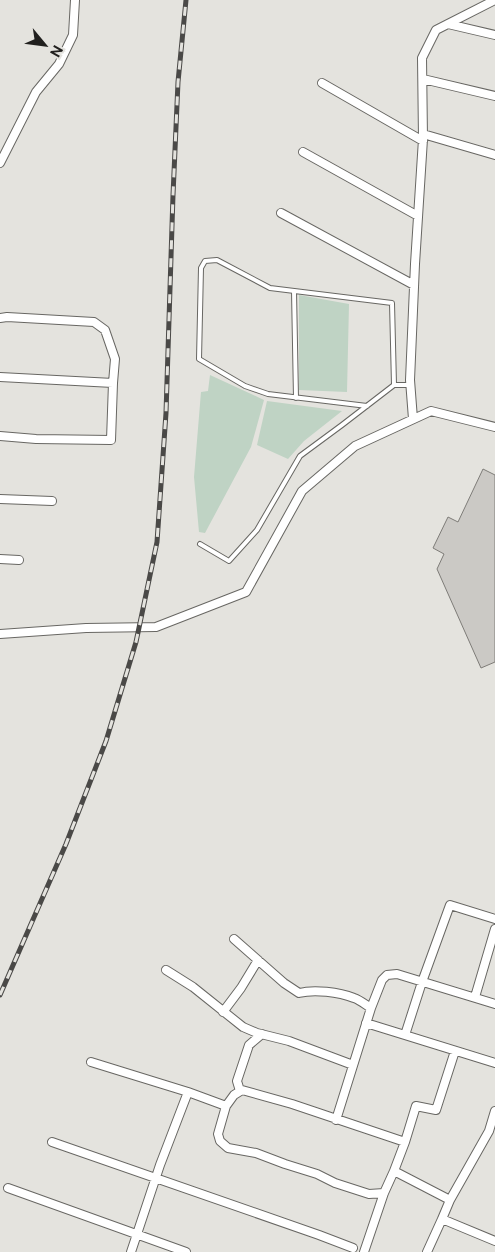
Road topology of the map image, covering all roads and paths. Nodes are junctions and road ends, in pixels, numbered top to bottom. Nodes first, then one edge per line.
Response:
1 (75, 0) edge
2 (495, 0) edge
3 (448, 24) junction
4 (495, 36) edge
5 (423, 79) junction
6 (322, 83) dead end
7 (495, 96) edge
8 (423, 138) junction
9 (303, 152) dead end
10 (495, 155) edge
11 (0, 162) edge
12 (281, 213) dead end
13 (418, 216) junction
14 (414, 285) junction
15 (294, 291) junction
16 (0, 318) edge
17 (0, 377) edge
18 (113, 383) junction
19 (394, 385) junction
20 (410, 385) junction
21 (296, 398) junction
22 (367, 406) junction
23 (414, 419) junction
24 (495, 426) edge
25 (0, 436) edge
26 (0, 499) edge
27 (52, 501) dead end
28 (200, 544) dead end
29 (0, 559) edge
30 (19, 560) dead end
31 (0, 634) edge
32 (495, 919) edge
33 (495, 930) edge
34 (234, 939) dead end
35 (258, 960) junction
36 (166, 970) dead end
37 (422, 982) junction
38 (475, 997) junction
39 (495, 1004) edge
40 (371, 1008) junction
41 (223, 1012) junction
42 (366, 1023) junction
43 (262, 1034) junction
44 (405, 1035) junction
45 (455, 1051) junction
46 (91, 1062) dead end
47 (495, 1063) edge
48 (353, 1065) junction
49 (240, 1091) junction
50 (188, 1092) junction
51 (226, 1106) junction
52 (495, 1111) edge
53 (336, 1120) junction
54 (52, 1142) dead end
55 (405, 1142) junction
56 (394, 1171) junction
57 (156, 1179) junction
58 (8, 1188) dead end
59 (384, 1193) junction
60 (450, 1200) junction
61 (442, 1219) junction
62 (137, 1234) junction
63 (495, 1240) edge
64 (352, 1250) edge
65 (131, 1252) edge
66 (186, 1252) edge
67 (364, 1252) edge
68 (427, 1252) edge

1 - 11 street
2 - 3 street
3 - 4 street
3 - 5 street
5 - 7 street
5 - 8 street
6 - 8 street
8 - 10 street
8 - 13 street
9 - 13 street
12 - 14 street
13 - 14 street
14 - 20 street
15 - 19 lane
15 - 21 lane
15 - 21 lane
16 - 18 street
17 - 18 street
18 - 25 street
19 - 20 lane
19 - 22 lane
20 - 23 street
21 - 22 lane
22 - 28 lane
23 - 24 street
23 - 31 street
26 - 27 street
29 - 30 street
32 - 37 street
33 - 38 street
34 - 35 street
35 - 40 street
35 - 41 street
36 - 41 street
37 - 38 street
37 - 40 street
37 - 44 street
38 - 39 street
40 - 42 street
41 - 43 street
42 - 44 street
42 - 48 street
43 - 48 street
43 - 49 street
44 - 45 street
45 - 47 street
45 - 55 street
46 - 50 street
48 - 53 street
49 - 51 street
49 - 53 street
50 - 51 street
50 - 57 street
51 - 59 street
52 - 60 street
53 - 55 street
54 - 57 street
55 - 56 street
56 - 59 street
56 - 60 street
57 - 62 street
57 - 64 street
58 - 62 street
59 - 67 street
60 - 61 street
61 - 63 street
61 - 68 street
62 - 65 street
62 - 66 street
64 - 67 street

